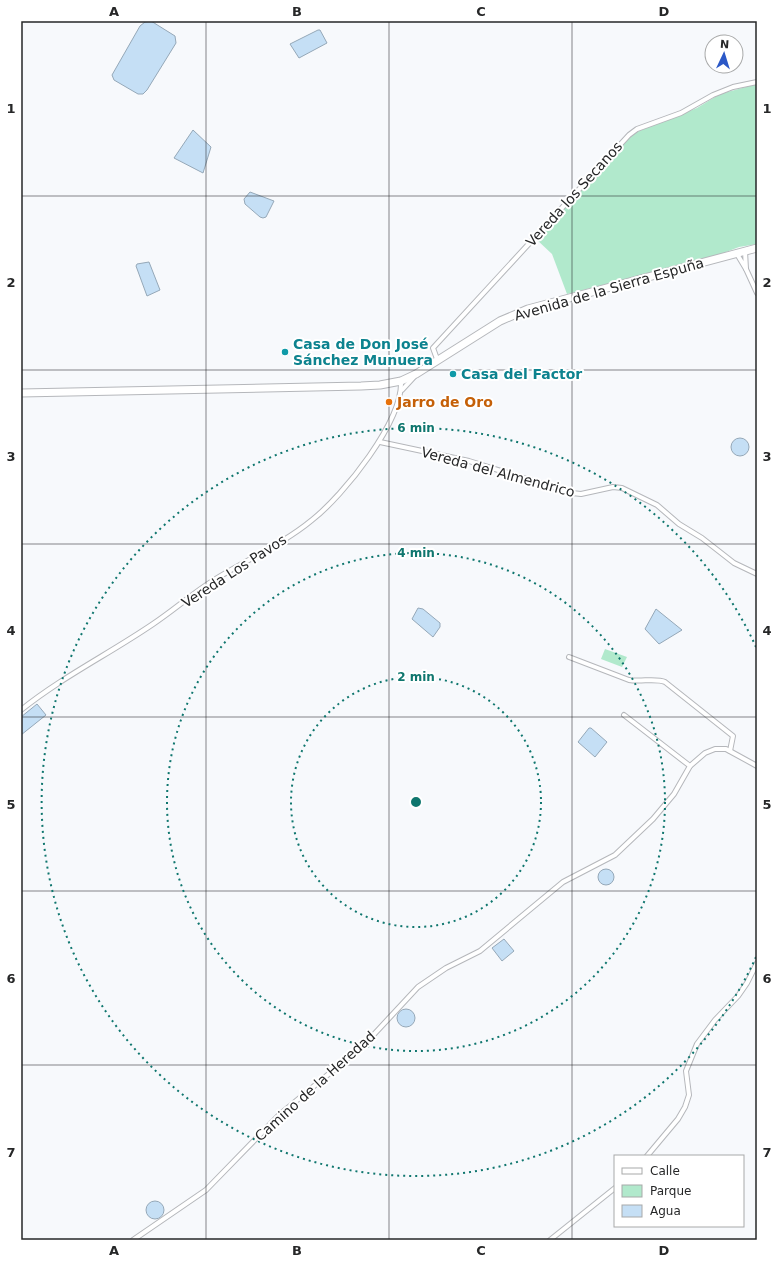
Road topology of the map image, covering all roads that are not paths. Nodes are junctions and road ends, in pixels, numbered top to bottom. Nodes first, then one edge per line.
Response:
1 (757, 82) edge
2 (757, 247) edge
3 (745, 252) junction
4 (737, 254) junction
5 (746, 269) junction
6 (757, 293) edge
7 (437, 359) junction
8 (416, 374) junction
9 (401, 381) junction
10 (402, 390) junction
11 (21, 393) edge
12 (380, 442) junction
13 (757, 574) edge
14 (569, 657) dead end
15 (21, 710) edge
16 (624, 715) dead end
17 (730, 751) junction
18 (690, 766) junction
19 (757, 766) edge
20 (757, 962) edge
21 (648, 1155) edge
22 (614, 1189) edge
23 (133, 1240) edge
24 (550, 1240) edge

1 - 7 street, Vereda los Secanos
2 - 3 main road, Avenida de la Sierra Espuña
2 - 4 main road, Avenida de la Sierra Espuña
3 - 4 main road, Avenida de la Sierra Espuña
3 - 5 street
4 - 5 street
4 - 7 main road, Avenida de la Sierra Espuña
5 - 6 street
7 - 8 main road, Avenida de la Sierra Espuña
8 - 9 main road, Avenida de la Sierra Espuña
8 - 10 street
9 - 10 street
9 - 11 main road, Avenida de la Sierra Espuña
10 - 12 street, Vereda Los Pavos
12 - 13 street, Vereda del Almendrico
12 - 15 street, Vereda Los Pavos
14 - 17 street
16 - 18 street
17 - 18 street, Camino de la Heredad
17 - 19 street, Camino de la Heredad
18 - 23 street, Camino de la Heredad
20 - 21 street
22 - 24 street

